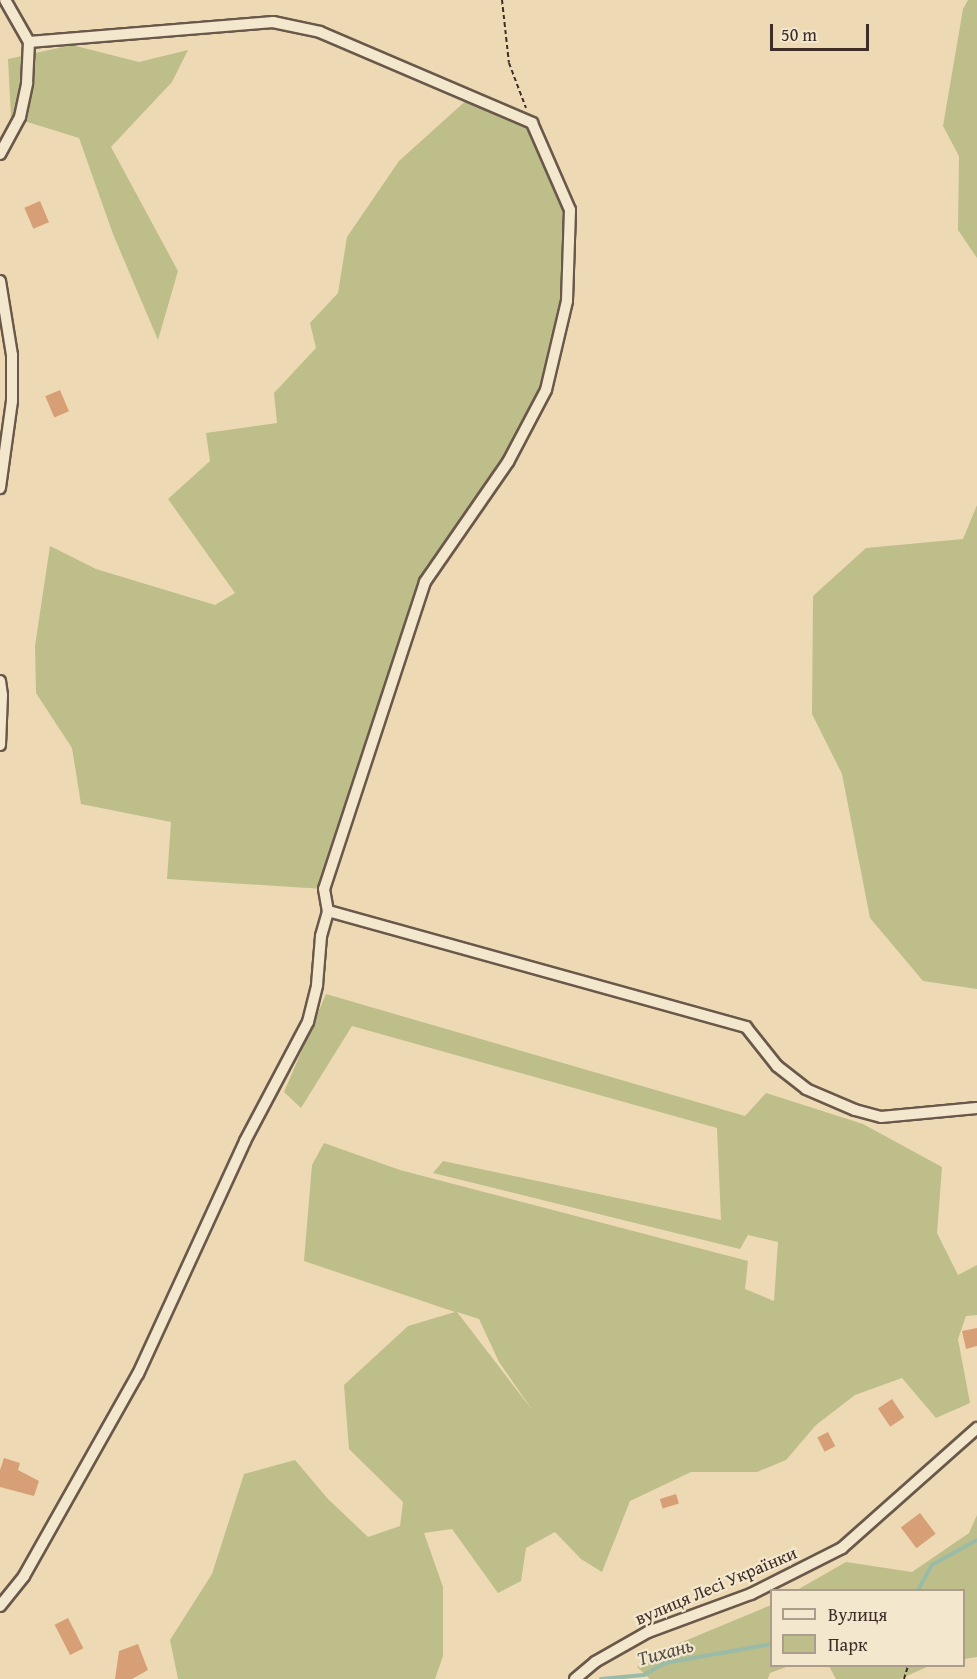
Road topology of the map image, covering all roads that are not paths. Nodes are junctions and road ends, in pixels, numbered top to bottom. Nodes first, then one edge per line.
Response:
1 (5, 0) edge
2 (29, 42) junction
3 (0, 154) edge
4 (0, 281) edge
5 (0, 488) edge
6 (0, 681) edge
7 (0, 745) edge
8 (328, 911) junction
9 (977, 1108) edge
10 (977, 1428) edge
11 (0, 1606) edge
12 (575, 1679) edge

1 - 2 street
2 - 3 street
2 - 8 street
4 - 5 street
6 - 7 street
8 - 9 street
8 - 11 street
10 - 12 street, вулиця Лесі Українки

